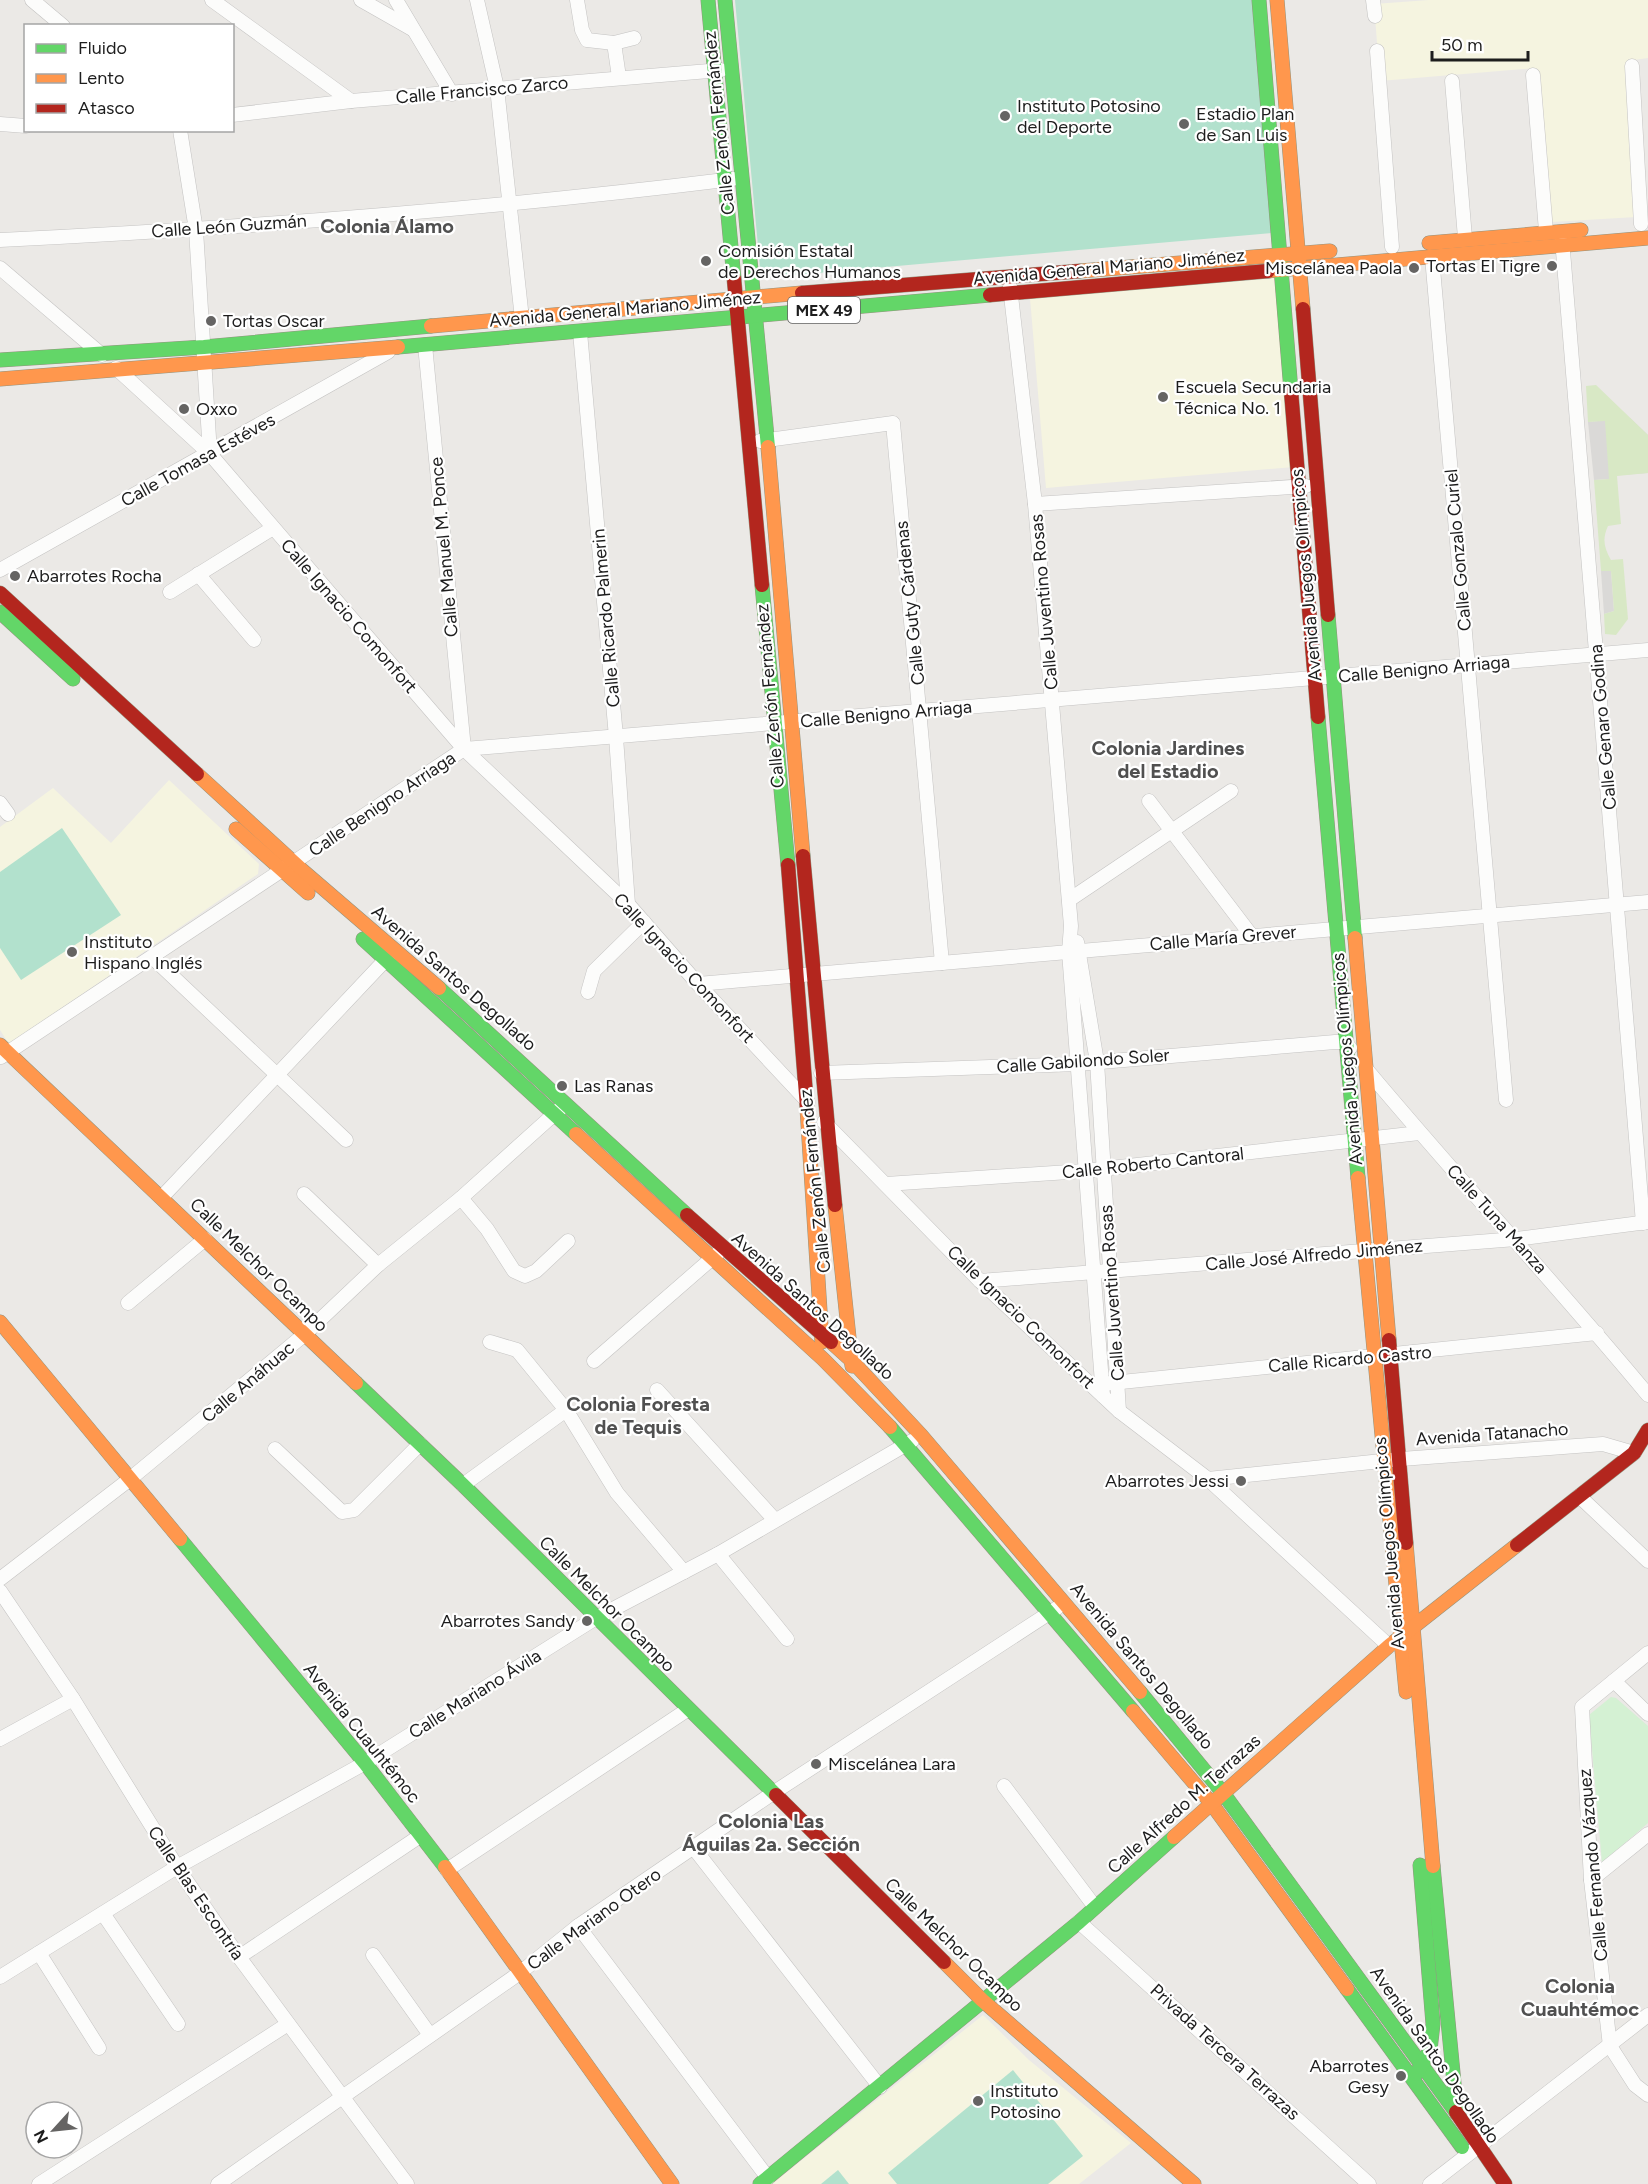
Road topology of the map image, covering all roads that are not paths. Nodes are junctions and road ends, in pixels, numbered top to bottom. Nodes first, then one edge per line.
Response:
1 (32, 0) edge
2 (212, 0) edge
3 (361, 0) edge
4 (396, 0) edge
5 (477, 0) edge
6 (577, 0) edge
7 (708, 0) edge
8 (725, 0) edge
9 (1259, 0) edge
10 (1276, 0) edge
11 (1373, 0) edge
12 (1375, 16) dead end
13 (61, 24) edge
14 (414, 30) junction
15 (634, 39) dead end
16 (614, 43) junction
17 (1377, 51) dead end
18 (1632, 66) dead end
19 (732, 69) junction
20 (716, 70) junction
21 (1533, 75) dead end
22 (618, 77) junction
23 (1452, 81) dead end
24 (496, 88) junction
25 (452, 94) junction
26 (351, 101) junction
27 (234, 114) edge
28 (0, 124) edge
29 (24, 126) edge
30 (180, 132) edge
31 (743, 178) junction
32 (725, 180) junction
33 (511, 204) junction
34 (1640, 224) edge
35 (1607, 227) dead end
36 (196, 230) junction
37 (1546, 231) junction
38 (1561, 231) junction
39 (1466, 238) junction
40 (1648, 238) edge
41 (0, 240) edge
42 (1563, 246) junction
43 (1392, 247) junction
44 (1297, 253) junction
45 (1280, 254) junction
46 (1432, 257) junction
47 (0, 268) edge
48 (1299, 269) junction
49 (1281, 270) junction
50 (1009, 278) junction
51 (1011, 294) junction
52 (755, 297) junction
53 (735, 299) junction
54 (756, 316) junction
55 (737, 318) junction
56 (522, 319) junction
57 (580, 332) junction
58 (425, 345) junction
59 (204, 346) junction
60 (395, 348) junction
61 (99, 353) junction
62 (0, 360) edge
63 (206, 364) junction
64 (117, 369) junction
65 (0, 379) edge
66 (767, 439) junction
67 (749, 443) junction
68 (210, 454) junction
69 (1317, 485) junction
70 (1299, 486) junction
71 (1035, 504) junction
72 (273, 528) junction
73 (0, 570) edge
74 (198, 574) junction
75 (170, 592) dead end
76 (0, 593) edge
77 (0, 612) edge
78 (254, 640) dead end
79 (1648, 650) edge
80 (1597, 655) junction
81 (1469, 665) junction
82 (1333, 677) junction
83 (1315, 678) junction
84 (1052, 700) junction
85 (921, 711) junction
86 (789, 722) junction
87 (775, 723) junction
88 (616, 737) junction
89 (464, 749) junction
90 (1232, 791) dead end
91 (1149, 801) dead end
92 (1173, 830) junction
93 (288, 867) junction
94 (1069, 900) junction
95 (1648, 902) edge
96 (628, 904) junction
97 (1617, 905) junction
98 (1491, 915) junction
99 (644, 922) junction
100 (1354, 926) junction
101 (1335, 928) junction
102 (1251, 935) junction
103 (1074, 951) junction
104 (391, 954) junction
105 (153, 958) junction
106 (942, 963) junction
107 (813, 974) junction
108 (798, 975) junction
109 (698, 984) junction
110 (588, 992) dead end
111 (1345, 1042) junction
112 (2, 1052) edge
113 (1097, 1062) junction
114 (1077, 1064) junction
115 (1366, 1070) junction
116 (821, 1073) junction
117 (275, 1075) junction
118 (804, 1097) junction
119 (1506, 1100) dead end
120 (566, 1102) junction
121 (554, 1114) junction
122 (826, 1124) junction
123 (1419, 1133) junction
124 (1372, 1138) junction
125 (346, 1140) dead end
126 (1354, 1142) junction
127 (1103, 1170) junction
128 (1084, 1172) junction
129 (886, 1184) junction
130 (304, 1194) dead end
131 (162, 1197) junction
132 (461, 1197) junction
133 (1646, 1222) edge
134 (205, 1239) junction
135 (1516, 1239) junction
136 (568, 1241) dead end
137 (1382, 1249) junction
138 (1364, 1251) junction
139 (718, 1253) junction
140 (378, 1265) junction
141 (1110, 1272) junction
142 (1095, 1273) junction
143 (980, 1281) junction
144 (128, 1303) dead end
145 (0, 1322) edge
146 (1597, 1333) junction
147 (305, 1334) junction
148 (822, 1335) junction
149 (490, 1342) dead end
150 (1392, 1356) junction
151 (1373, 1357) junction
152 (823, 1359) junction
153 (594, 1360) dead end
154 (852, 1361) junction
155 (1118, 1380) junction
156 (854, 1389) junction
157 (657, 1390) dead end
158 (1103, 1390) junction
159 (1648, 1395) edge
160 (566, 1410) junction
161 (1119, 1411) junction
162 (1648, 1430) edge
163 (921, 1435) junction
164 (420, 1444) junction
165 (908, 1444) junction
166 (275, 1449) dead end
167 (1634, 1454) junction
168 (1648, 1458) edge
169 (1401, 1459) junction
170 (1382, 1461) junction
171 (130, 1479) junction
172 (1208, 1479) junction
173 (463, 1485) junction
174 (1579, 1496) junction
175 (774, 1519) junction
176 (718, 1554) junction
177 (1648, 1561) edge
178 (684, 1572) junction
179 (0, 1579) edge
180 (0, 1591) edge
181 (1064, 1600) junction
182 (1051, 1613) junction
183 (596, 1618) junction
184 (1414, 1626) junction
185 (1401, 1636) junction
186 (787, 1639) dead end
187 (1389, 1646) junction
188 (1648, 1653) edge
189 (1614, 1681) junction
190 (73, 1699) junction
191 (687, 1710) junction
192 (1648, 1714) edge
193 (0, 1739) edge
194 (365, 1763) junction
195 (1004, 1786) dead end
196 (773, 1793) junction
197 (1223, 1793) junction
198 (1211, 1803) junction
199 (1648, 1834) edge
200 (420, 1836) junction
201 (693, 1847) junction
202 (177, 1867) junction
203 (447, 1870) junction
204 (1591, 1880) junction
205 (1095, 1907) junction
206 (104, 1915) junction
207 (1079, 1922) junction
208 (578, 1926) junction
209 (39, 1953) junction
210 (373, 1955) dead end
211 (239, 1957) junction
212 (521, 1972) junction
213 (0, 1977) edge
214 (982, 2000) junction
215 (1648, 2015) edge
216 (178, 2024) dead end
217 (288, 2024) junction
218 (430, 2035) junction
219 (1610, 2046) junction
220 (99, 2048) dead end
221 (1423, 2065) junction
222 (1413, 2077) junction
223 (880, 2087) junction
224 (342, 2095) junction
225 (1648, 2095) edge
226 (1457, 2115) junction
227 (1472, 2150) junction
228 (764, 2181) edge
229 (39, 2184) edge
230 (218, 2184) edge
231 (407, 2184) edge
232 (672, 2184) edge
233 (1194, 2184) edge
234 (1369, 2184) edge
235 (1430, 2184) edge
236 (1488, 2184) edge
237 (1505, 2184) edge

1 - 13 street
2 - 26 street
3 - 14 street
4 - 14 street
5 - 24 street
6 - 16 street
7 - 20 street, Calle Zenón Fernández
8 - 19 street, Calle Zenón Fernández
9 - 45 street, Avenida Juegos Olímpicos
10 - 44 street, Avenida Juegos Olímpicos
11 - 12 street
14 - 25 street
15 - 16 street
16 - 22 street
17 - 43 street
18 - 34 street
19 - 20 street, Calle Francisco Zarco
19 - 31 street, Calle Zenón Fernández
20 - 22 street, Calle Francisco Zarco
20 - 32 street, Calle Zenón Fernández
21 - 37 street
22 - 24 street, Calle Francisco Zarco
23 - 39 street
24 - 25 street, Calle Francisco Zarco
24 - 33 street
25 - 26 street, Calle Francisco Zarco
26 - 27 street, Calle Francisco Zarco
28 - 29 street
30 - 36 street
31 - 32 street, Calle León Guzmán
31 - 52 street, Calle Zenón Fernández
32 - 33 street, Calle León Guzmán
32 - 53 street, Calle Zenón Fernández
33 - 36 street, Calle León Guzmán
33 - 56 street
35 - 38 street, Avenida General Mariano Jiménez / MEX 49
36 - 41 street, Calle León Guzmán
36 - 59 street
37 - 38 street, Avenida General Mariano Jiménez / MEX 49
37 - 39 street, Avenida General Mariano Jiménez / MEX 49
38 - 42 street, Calle Genaro Godina
39 - 43 street, Avenida General Mariano Jiménez / MEX 49
40 - 42 street, Avenida General Mariano Jiménez / MEX 49
42 - 46 street, Avenida General Mariano Jiménez / MEX 49
42 - 80 street, Calle Genaro Godina
43 - 44 street, Avenida General Mariano Jiménez / MEX 49
44 - 45 street, Avenida General Mariano Jiménez / MEX 49
44 - 48 street, Avenida Juegos Olímpicos
45 - 49 street, Avenida Juegos Olímpicos
45 - 50 street, Avenida General Mariano Jiménez / MEX 49
46 - 48 street, Avenida General Mariano Jiménez / MEX 49
46 - 81 street, Calle Gonzalo Curiel
47 - 61 street, Calle Ignacio Comonfort
48 - 49 street, Avenida General Mariano Jiménez / MEX 49
48 - 69 street, Avenida Juegos Olímpicos
49 - 51 street, Avenida General Mariano Jiménez / MEX 49
49 - 70 street, Avenida Juegos Olímpicos
50 - 51 street, Calle Juventino Rosas
50 - 52 street, Avenida General Mariano Jiménez / MEX 49
51 - 54 street, Avenida General Mariano Jiménez / MEX 49
51 - 71 street, Calle Juventino Rosas
52 - 53 street, Avenida General Mariano Jiménez / MEX 49
52 - 54 street, Calle Zenón Fernández
53 - 55 street, Calle Zenón Fernández
53 - 56 street, Avenida General Mariano Jiménez / MEX 49
54 - 55 street, Avenida General Mariano Jiménez / MEX 49
54 - 66 street, Calle Zenón Fernández
55 - 57 street, Avenida General Mariano Jiménez / MEX 49
55 - 67 street, Calle Zenón Fernández
56 - 59 street, Avenida General Mariano Jiménez / MEX 49
57 - 58 street, Avenida General Mariano Jiménez / MEX 49
57 - 88 street, Calle Ricardo Palmerin
58 - 60 street, Avenida General Mariano Jiménez / MEX 49
58 - 89 street, Calle Manuel M. Ponce
59 - 61 street, Avenida General Mariano Jiménez / MEX 49
59 - 63 street
60 - 63 street, Avenida General Mariano Jiménez / MEX 49
60 - 68 street, Calle Tomasa Estéves
61 - 62 street, Avenida General Mariano Jiménez / MEX 49
61 - 64 street, Calle Ignacio Comonfort
63 - 64 street, Avenida General Mariano Jiménez / MEX 49
63 - 68 street
64 - 65 street, Avenida General Mariano Jiménez / MEX 49
64 - 68 street, Calle Ignacio Comonfort
66 - 67 street
66 - 85 street, Calle Guty Cárdenas
66 - 86 street, Calle Zenón Fernández
67 - 87 street, Calle Zenón Fernández
68 - 72 street, Calle Ignacio Comonfort
68 - 73 street, Calle Tomasa Estéves
69 - 70 street
69 - 82 street, Avenida Juegos Olímpicos
70 - 71 street
70 - 83 street, Avenida Juegos Olímpicos
71 - 84 street, Calle Juventino Rosas
72 - 74 street
72 - 89 street, Calle Ignacio Comonfort
74 - 75 street
74 - 78 street
76 - 93 street, Avenida Santos Degollado
77 - 93 street, Avenida Santos Degollado
79 - 80 street, Calle Benigno Arriaga
80 - 81 street, Calle Benigno Arriaga
80 - 97 street, Calle Genaro Godina
81 - 82 street, Calle Benigno Arriaga
81 - 98 street, Calle Gonzalo Curiel
82 - 83 street, Calle Benigno Arriaga
82 - 100 street, Avenida Juegos Olímpicos
83 - 84 street, Calle Benigno Arriaga
83 - 101 street, Avenida Juegos Olímpicos
84 - 85 street, Calle Benigno Arriaga
84 - 94 street, Calle Juventino Rosas
85 - 86 street, Calle Benigno Arriaga
85 - 106 street, Calle Guty Cárdenas
86 - 87 street, Calle Benigno Arriaga
86 - 107 street, Calle Zenón Fernández
87 - 88 street, Calle Benigno Arriaga
87 - 108 street, Calle Zenón Fernández
88 - 89 street, Calle Benigno Arriaga
88 - 96 street, Calle Ricardo Palmerin
89 - 93 street, Calle Benigno Arriaga
89 - 96 street, Calle Ignacio Comonfort
90 - 92 street
91 - 92 street
92 - 94 street
92 - 102 street
93 - 104 street, Avenida Santos Degollado
93 - 105 street, Calle Benigno Arriaga
94 - 103 street, Calle Juventino Rosas
95 - 97 street, Calle María Grever
96 - 99 street, Calle Ignacio Comonfort
97 - 98 street, Calle María Grever
97 - 133 street, Calle Genaro Godina
98 - 100 street, Calle María Grever
98 - 119 street, Calle Gonzalo Curiel
99 - 109 street, Calle Ignacio Comonfort
99 - 110 street
100 - 101 street, Calle María Grever
100 - 115 street, Avenida Juegos Olímpicos
101 - 102 street, Calle María Grever
101 - 111 street, Avenida Juegos Olímpicos
102 - 103 street, Calle María Grever
103 - 106 street, Calle María Grever
103 - 113 street, Calle Juventino Rosas
103 - 114 street, Calle Juventino Rosas
104 - 117 street
104 - 120 street, Avenida Santos Degollado
104 - 121 street, Avenida Santos Degollado
105 - 112 street, Calle Benigno Arriaga
105 - 117 street
106 - 107 street, Calle María Grever
107 - 108 street, Calle María Grever
107 - 116 street, Calle Zenón Fernández
108 - 109 street, Calle María Grever
108 - 118 street, Calle Zenón Fernández
109 - 118 street, Calle Ignacio Comonfort
111 - 113 street, Calle Gabilondo Soler
111 - 115 street, Calle Tuna Manza
111 - 126 street, Avenida Juegos Olímpicos
112 - 131 street, Calle Melchor Ocampo
113 - 114 street, Calle Gabilondo Soler
113 - 127 street, Calle Juventino Rosas
114 - 116 street, Calle Gabilondo Soler
114 - 128 street, Calle Juventino Rosas
115 - 123 street, Calle Tuna Manza
115 - 124 street, Avenida Juegos Olímpicos
116 - 122 street, Calle Zenón Fernández
117 - 125 street
117 - 131 street
118 - 122 street, Calle Ignacio Comonfort
118 - 148 street, Calle Zenón Fernández
120 - 121 street, Calle Anáhuac
120 - 139 street, Avenida Santos Degollado
121 - 132 street, Calle Anáhuac
121 - 139 street, Avenida Santos Degollado
122 - 129 street, Calle Ignacio Comonfort
122 - 154 street, Calle Zenón Fernández
123 - 124 street, Calle Roberto Cantoral
123 - 135 street, Calle Tuna Manza
124 - 126 street, Calle Roberto Cantoral
124 - 137 street, Avenida Juegos Olímpicos
126 - 127 street, Calle Roberto Cantoral
126 - 138 street, Avenida Juegos Olímpicos
127 - 128 street, Calle Roberto Cantoral
127 - 141 street, Calle Juventino Rosas
128 - 129 street, Calle Roberto Cantoral
128 - 142 street, Calle Juventino Rosas
129 - 143 street, Calle Ignacio Comonfort
130 - 140 street
131 - 134 street, Calle Melchor Ocampo
132 - 136 street
132 - 140 street, Calle Anáhuac
133 - 135 street, Calle José Alfredo Jiménez
134 - 144 street
134 - 147 street, Calle Melchor Ocampo
135 - 137 street, Calle José Alfredo Jiménez
135 - 146 street, Calle Tuna Manza
137 - 138 street, Calle José Alfredo Jiménez
137 - 150 street, Avenida Juegos Olímpicos
138 - 141 street, Calle José Alfredo Jiménez
138 - 151 street, Avenida Juegos Olímpicos
139 - 148 street, Avenida Santos Degollado
139 - 152 street, Avenida Santos Degollado
139 - 153 street
140 - 147 street, Calle Anáhuac
141 - 142 street, Calle José Alfredo Jiménez
141 - 155 street, Calle Juventino Rosas
142 - 143 street, Calle José Alfredo Jiménez
142 - 158 street, Calle Juventino Rosas
143 - 158 street, Calle Ignacio Comonfort
145 - 171 street, Avenida Cuauhtémoc
146 - 150 street, Calle Ricardo Castro
146 - 159 street, Calle Tuna Manza
147 - 164 street, Calle Melchor Ocampo
147 - 171 street, Calle Anáhuac
148 - 152 street, Calle Zenón Fernández
148 - 154 street, Avenida Santos Degollado
149 - 160 street
150 - 151 street, Calle Ricardo Castro
150 - 169 street, Avenida Juegos Olímpicos
151 - 155 street, Calle Ricardo Castro
151 - 170 street, Avenida Juegos Olímpicos
152 - 156 street, Avenida Santos Degollado
154 - 156 street, Calle Zenón Fernández
154 - 163 street, Avenida Santos Degollado
155 - 158 street, Calle Ricardo Castro
155 - 161 street, Calle Juventino Rosas
156 - 165 street, Avenida Santos Degollado
157 - 175 street
158 - 161 street, Calle Ignacio Comonfort
160 - 173 street
160 - 178 street
161 - 172 street, Calle Ignacio Comonfort
162 - 167 street
163 - 165 street, Calle Mariano Ávila
163 - 181 street, Avenida Santos Degollado
164 - 166 street
164 - 173 street, Calle Melchor Ocampo
165 - 175 street, Calle Mariano Ávila
165 - 182 street, Avenida Santos Degollado
167 - 168 street, Avenida Tatanacho
167 - 169 street, Avenida Tatanacho
167 - 174 street, Calle Alfredo M. Terrazas
169 - 170 street, Avenida Tatanacho
169 - 184 street, Avenida Juegos Olímpicos
170 - 172 street, Avenida Tatanacho
170 - 185 street, Avenida Juegos Olímpicos
171 - 179 street, Calle Anáhuac
171 - 194 street, Avenida Cuauhtémoc
172 - 187 street, Calle Ignacio Comonfort
173 - 183 street, Calle Melchor Ocampo
174 - 177 street
174 - 184 street, Calle Alfredo M. Terrazas
175 - 176 street, Calle Mariano Ávila
176 - 178 street, Calle Mariano Ávila
176 - 186 street
178 - 183 street, Calle Mariano Ávila
180 - 190 street, Calle Blas Escontría
181 - 182 street, Calle Mariano Otero
181 - 197 street, Avenida Santos Degollado
182 - 196 street, Calle Mariano Otero
182 - 198 street, Avenida Santos Degollado
183 - 191 street, Calle Melchor Ocampo
183 - 194 street, Calle Mariano Ávila
184 - 185 street, Calle Alfredo M. Terrazas
184 - 226 street, Avenida Juegos Olímpicos
185 - 187 street, Calle Alfredo M. Terrazas
185 - 221 street, Avenida Juegos Olímpicos
187 - 197 street, Calle Alfredo M. Terrazas
188 - 189 street, Calle Fernando Vázquez
189 - 192 street
189 - 204 street, Calle Fernando Vázquez
190 - 193 street
190 - 202 street, Calle Blas Escontría
191 - 196 street, Calle Melchor Ocampo
191 - 203 street
194 - 200 street, Avenida Cuauhtémoc
194 - 202 street, Calle Mariano Ávila
195 - 205 street
196 - 201 street, Calle Mariano Otero
196 - 214 street, Calle Melchor Ocampo
197 - 198 street, Calle Alfredo M. Terrazas
197 - 221 street, Avenida Santos Degollado
198 - 205 street, Calle Alfredo M. Terrazas
198 - 222 street, Avenida Santos Degollado
199 - 204 street
200 - 203 street, Avenida Cuauhtémoc
200 - 211 street
201 - 208 street, Calle Mariano Otero
201 - 223 street
202 - 206 street, Calle Mariano Ávila
202 - 211 street, Calle Blas Escontría
203 - 212 street, Avenida Cuauhtémoc
204 - 219 street, Calle Fernando Vázquez
205 - 207 street, Calle Alfredo M. Terrazas
206 - 209 street, Calle Mariano Ávila
206 - 216 street
207 - 214 street, Calle Alfredo M. Terrazas
207 - 234 street, Privada Tercera Terrazas
208 - 212 street, Calle Mariano Otero
208 - 228 street
209 - 213 street, Calle Mariano Ávila
209 - 220 street
210 - 218 street
211 - 217 street, Calle Blas Escontría
212 - 218 street, Calle Mariano Otero
212 - 232 street, Avenida Cuauhtémoc
214 - 223 street, Calle Alfredo M. Terrazas
214 - 233 street, Calle Melchor Ocampo
215 - 219 street
217 - 224 street, Calle Blas Escontría
217 - 229 street
218 - 224 street, Calle Mariano Otero
219 - 225 street, Calle Fernando Vázquez
219 - 227 street
221 - 222 street, Avenida Juegos Olímpicos
221 - 226 street, Avenida Santos Degollado
222 - 227 street, Avenida Santos Degollado
223 - 228 street, Calle Alfredo M. Terrazas
224 - 230 street, Calle Mariano Otero
224 - 231 street, Calle Blas Escontría
226 - 227 street, Avenida Santos Degollado
227 - 235 street
227 - 236 street, Avenida Santos Degollado
227 - 237 street, Avenida Santos Degollado

